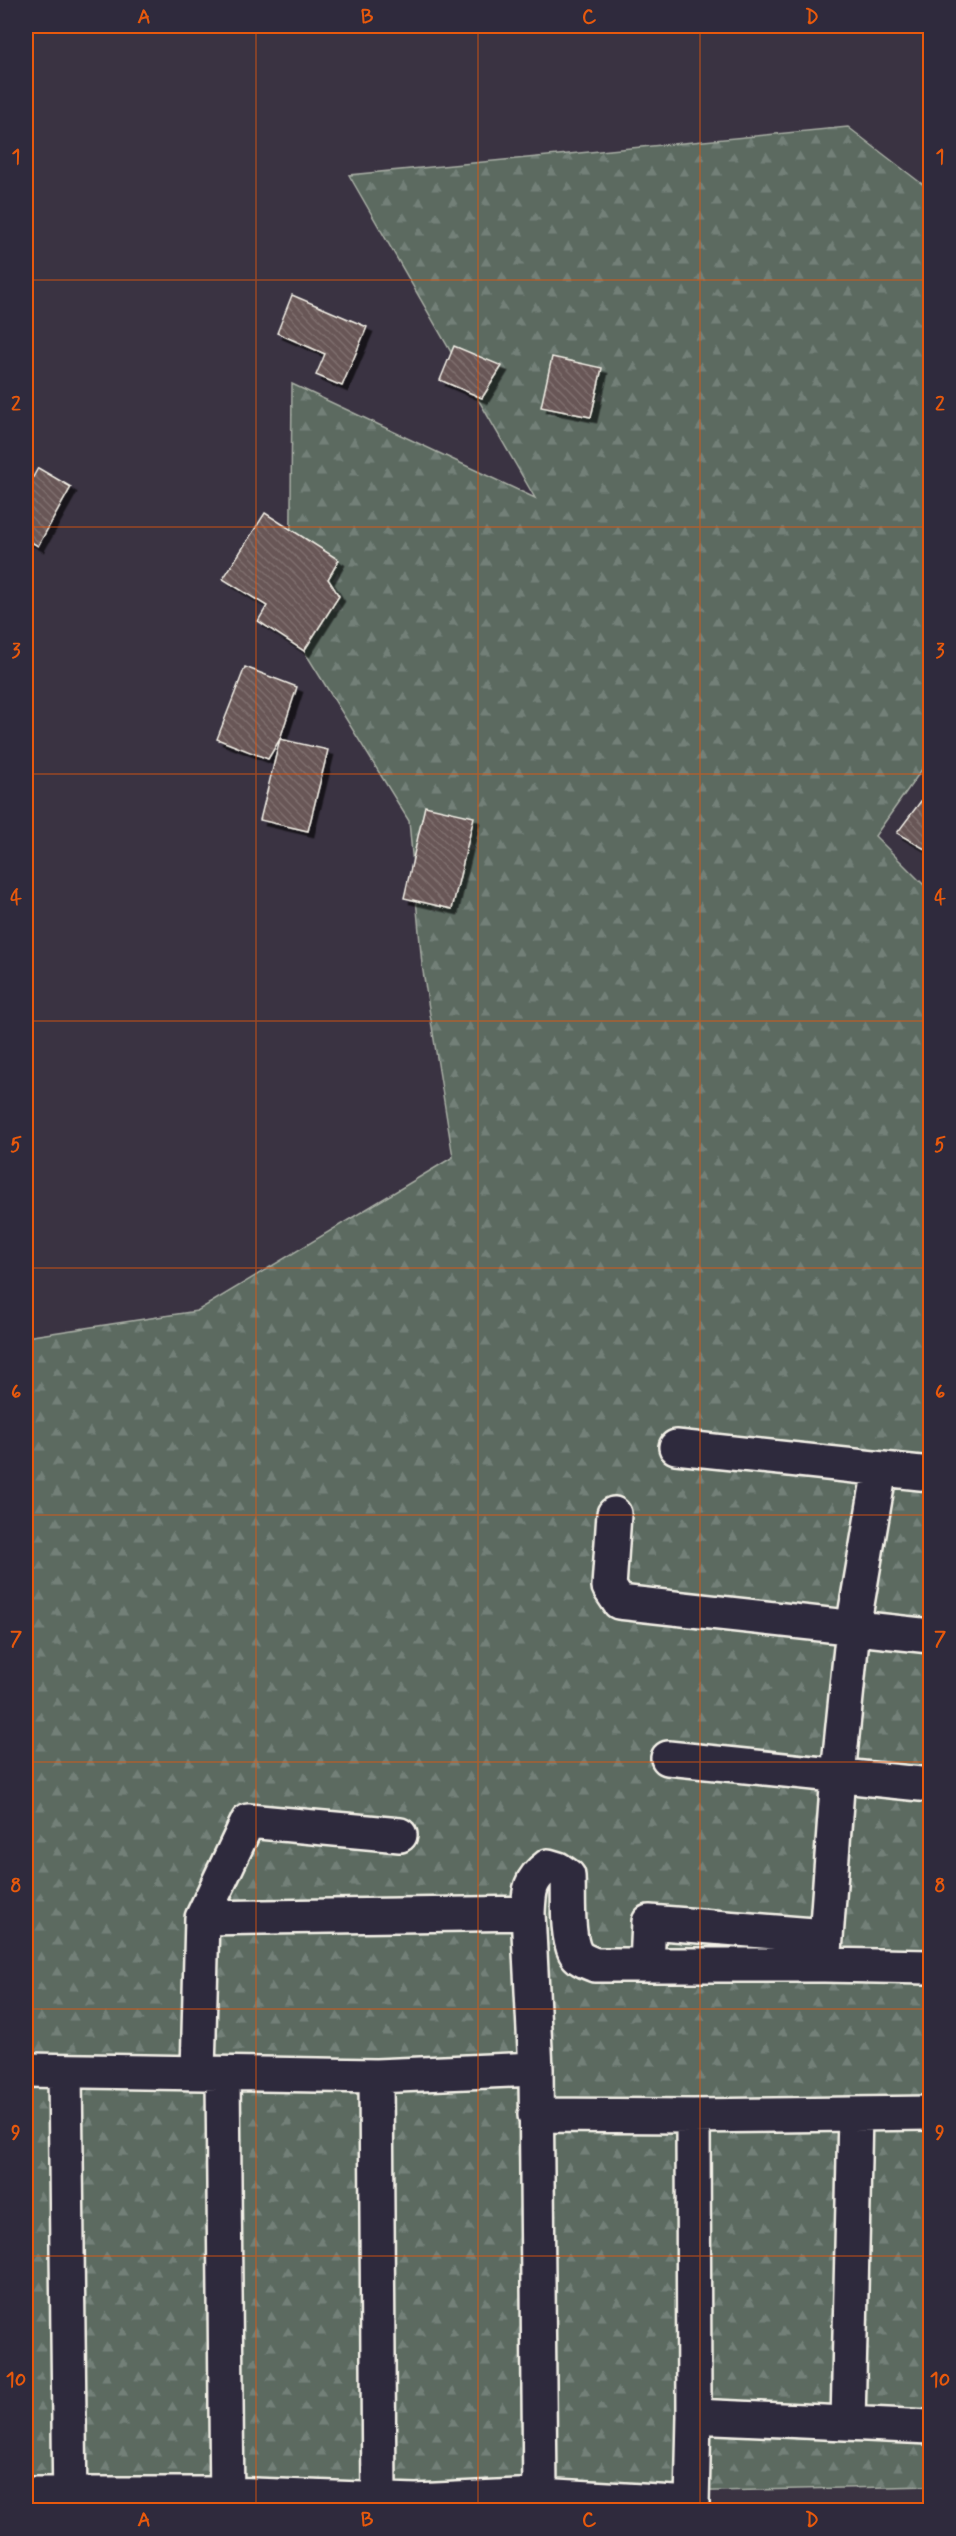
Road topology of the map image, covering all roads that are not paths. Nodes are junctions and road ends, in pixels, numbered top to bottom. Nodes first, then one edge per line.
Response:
1 (676, 1447) dead end
2 (880, 1469) junction
3 (930, 1474) edge
4 (614, 1514) dead end
5 (853, 1628) junction
6 (930, 1636) edge
7 (668, 1758) dead end
8 (838, 1775) junction
9 (930, 1785) edge
10 (400, 1835) dead end
11 (528, 1914) junction
12 (202, 1918) junction
13 (825, 1950) junction
14 (930, 1967) edge
15 (536, 2069) junction
16 (26, 2070) edge
17 (65, 2071) junction
18 (210, 2073) junction
19 (376, 2076) junction
20 (930, 2113) edge
21 (855, 2114) junction
22 (535, 2115) junction
23 (693, 2116) junction
24 (694, 2416) junction
25 (848, 2423) junction
26 (930, 2427) edge
27 (26, 2494) edge
28 (540, 2495) junction
29 (379, 2498) junction
30 (70, 2503) edge
31 (233, 2505) edge
32 (415, 2506) edge
33 (692, 2507) edge

1 - 2 street
2 - 3 street
2 - 5 street
4 - 5 street
5 - 6 street
5 - 8 street
7 - 8 street
8 - 9 street
8 - 13 street
10 - 12 street
11 - 12 street
11 - 13 street
11 - 15 street
12 - 18 street
13 - 14 street
15 - 19 street
15 - 22 street
16 - 17 street
17 - 18 street
17 - 30 street
18 - 19 street
18 - 31 street
19 - 29 street
20 - 21 street
21 - 23 street
21 - 25 street
22 - 23 street
22 - 28 street
23 - 24 street
24 - 25 street
24 - 33 street
25 - 26 street
27 - 30 street
28 - 32 street
28 - 33 street
29 - 31 street
29 - 32 street
30 - 31 street

